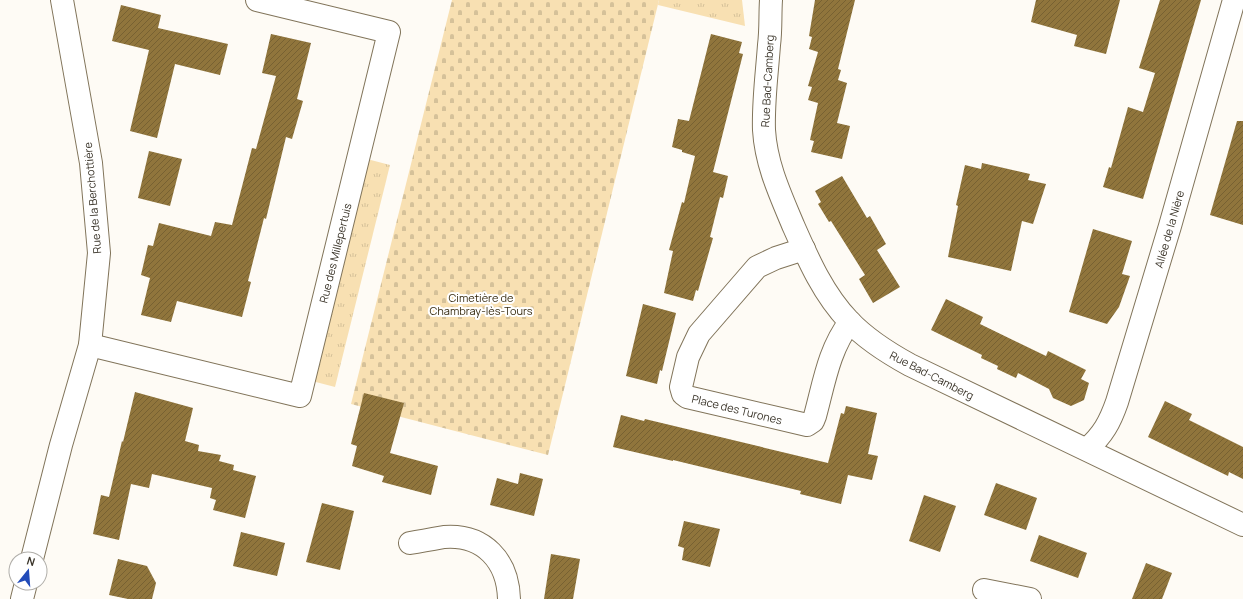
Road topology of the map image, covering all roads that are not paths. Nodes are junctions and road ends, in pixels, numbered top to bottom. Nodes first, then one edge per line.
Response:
1 (62, 0) edge
2 (257, 0) edge
3 (771, 0) edge
4 (1234, 0) edge
5 (330, 9) edge
6 (804, 249) junction
7 (850, 322) junction
8 (90, 345) junction
9 (1086, 449) junction
10 (1243, 524) edge
11 (410, 543) dead end
12 (34, 551) edge
13 (984, 590) dead end
14 (509, 599) edge
15 (1030, 599) edge

1 - 8 street, Rue de la Berchottière
2 - 5 street, Rue des Millepertuis
3 - 6 street, Rue Bad-Camberg
4 - 9 street, Allée de la Nière
5 - 8 street, Rue des Millepertuis
6 - 7 street, Rue Bad-Camberg
6 - 7 street, Place des Turones
7 - 9 street, Rue Bad-Camberg
8 - 12 street, Rue de la Berchottière
9 - 10 street, Rue Bad-Camberg
11 - 14 street
13 - 15 street

